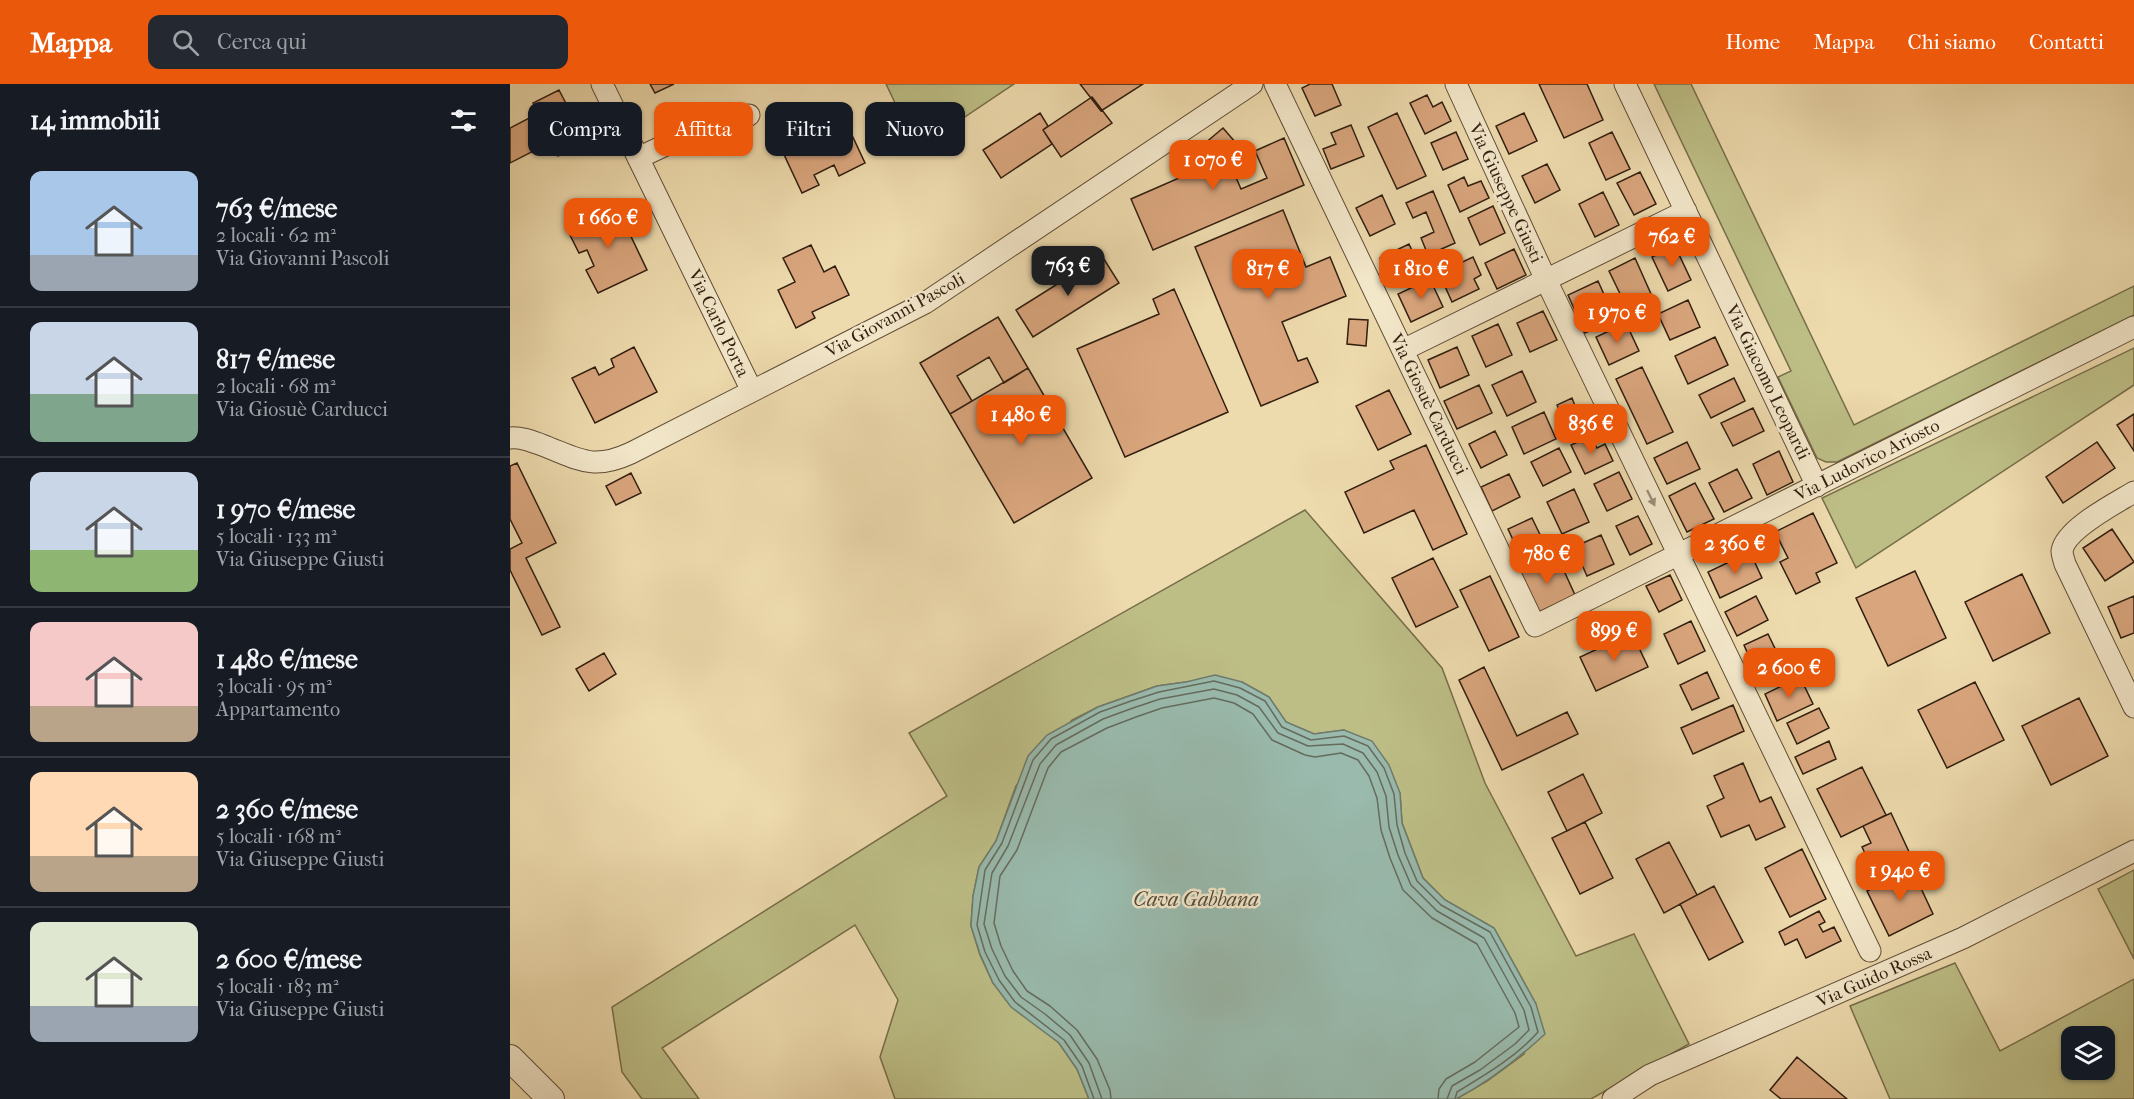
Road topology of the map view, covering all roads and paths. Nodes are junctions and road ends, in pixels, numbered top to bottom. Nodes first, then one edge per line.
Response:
1 (602, 84) edge
2 (1252, 84) edge
3 (1275, 84) edge
4 (1455, 84) edge
5 (1625, 84) edge
6 (654, 150) edge
7 (638, 158) junction
8 (1686, 211) junction
9 (1546, 280) junction
10 (2134, 327) edge
11 (1403, 350) junction
12 (752, 392) junction
13 (510, 438) edge
14 (1817, 486) junction
15 (2134, 492) edge
16 (1678, 555) junction
17 (1535, 626) joint
18 (2134, 707) edge
19 (2134, 850) edge
20 (1870, 951) dead end
21 (510, 1058) edge
22 (551, 1099) edge
23 (1613, 1099) edge

1 - 7 street, Via Carlo Porta
2 - 12 street, Via Giovanni Pascoli
3 - 11 street, Via Giosuè Carducci
4 - 9 street, Via Giuseppe Giusti
5 - 8 street, Via Giacomo Leopardi
6 - 7 street
7 - 12 street, Via Carlo Porta
8 - 9 street
8 - 14 street, Via Giacomo Leopardi
9 - 11 street
9 -> 16 street, Via Giuseppe Giusti
10 - 14 street, Via Ludovico Ariosto
11 - 17 street, Via Giosuè Carducci
12 - 13 street, Via Giovanni Pascoli
14 - 16 street, Via Ludovico Ariosto
15 - 18 street
16 - 17 street, Via Ludovico Ariosto
16 - 20 street, Via Giuseppe Giusti
19 - 23 street, Via Guido Rossa
21 - 22 street

